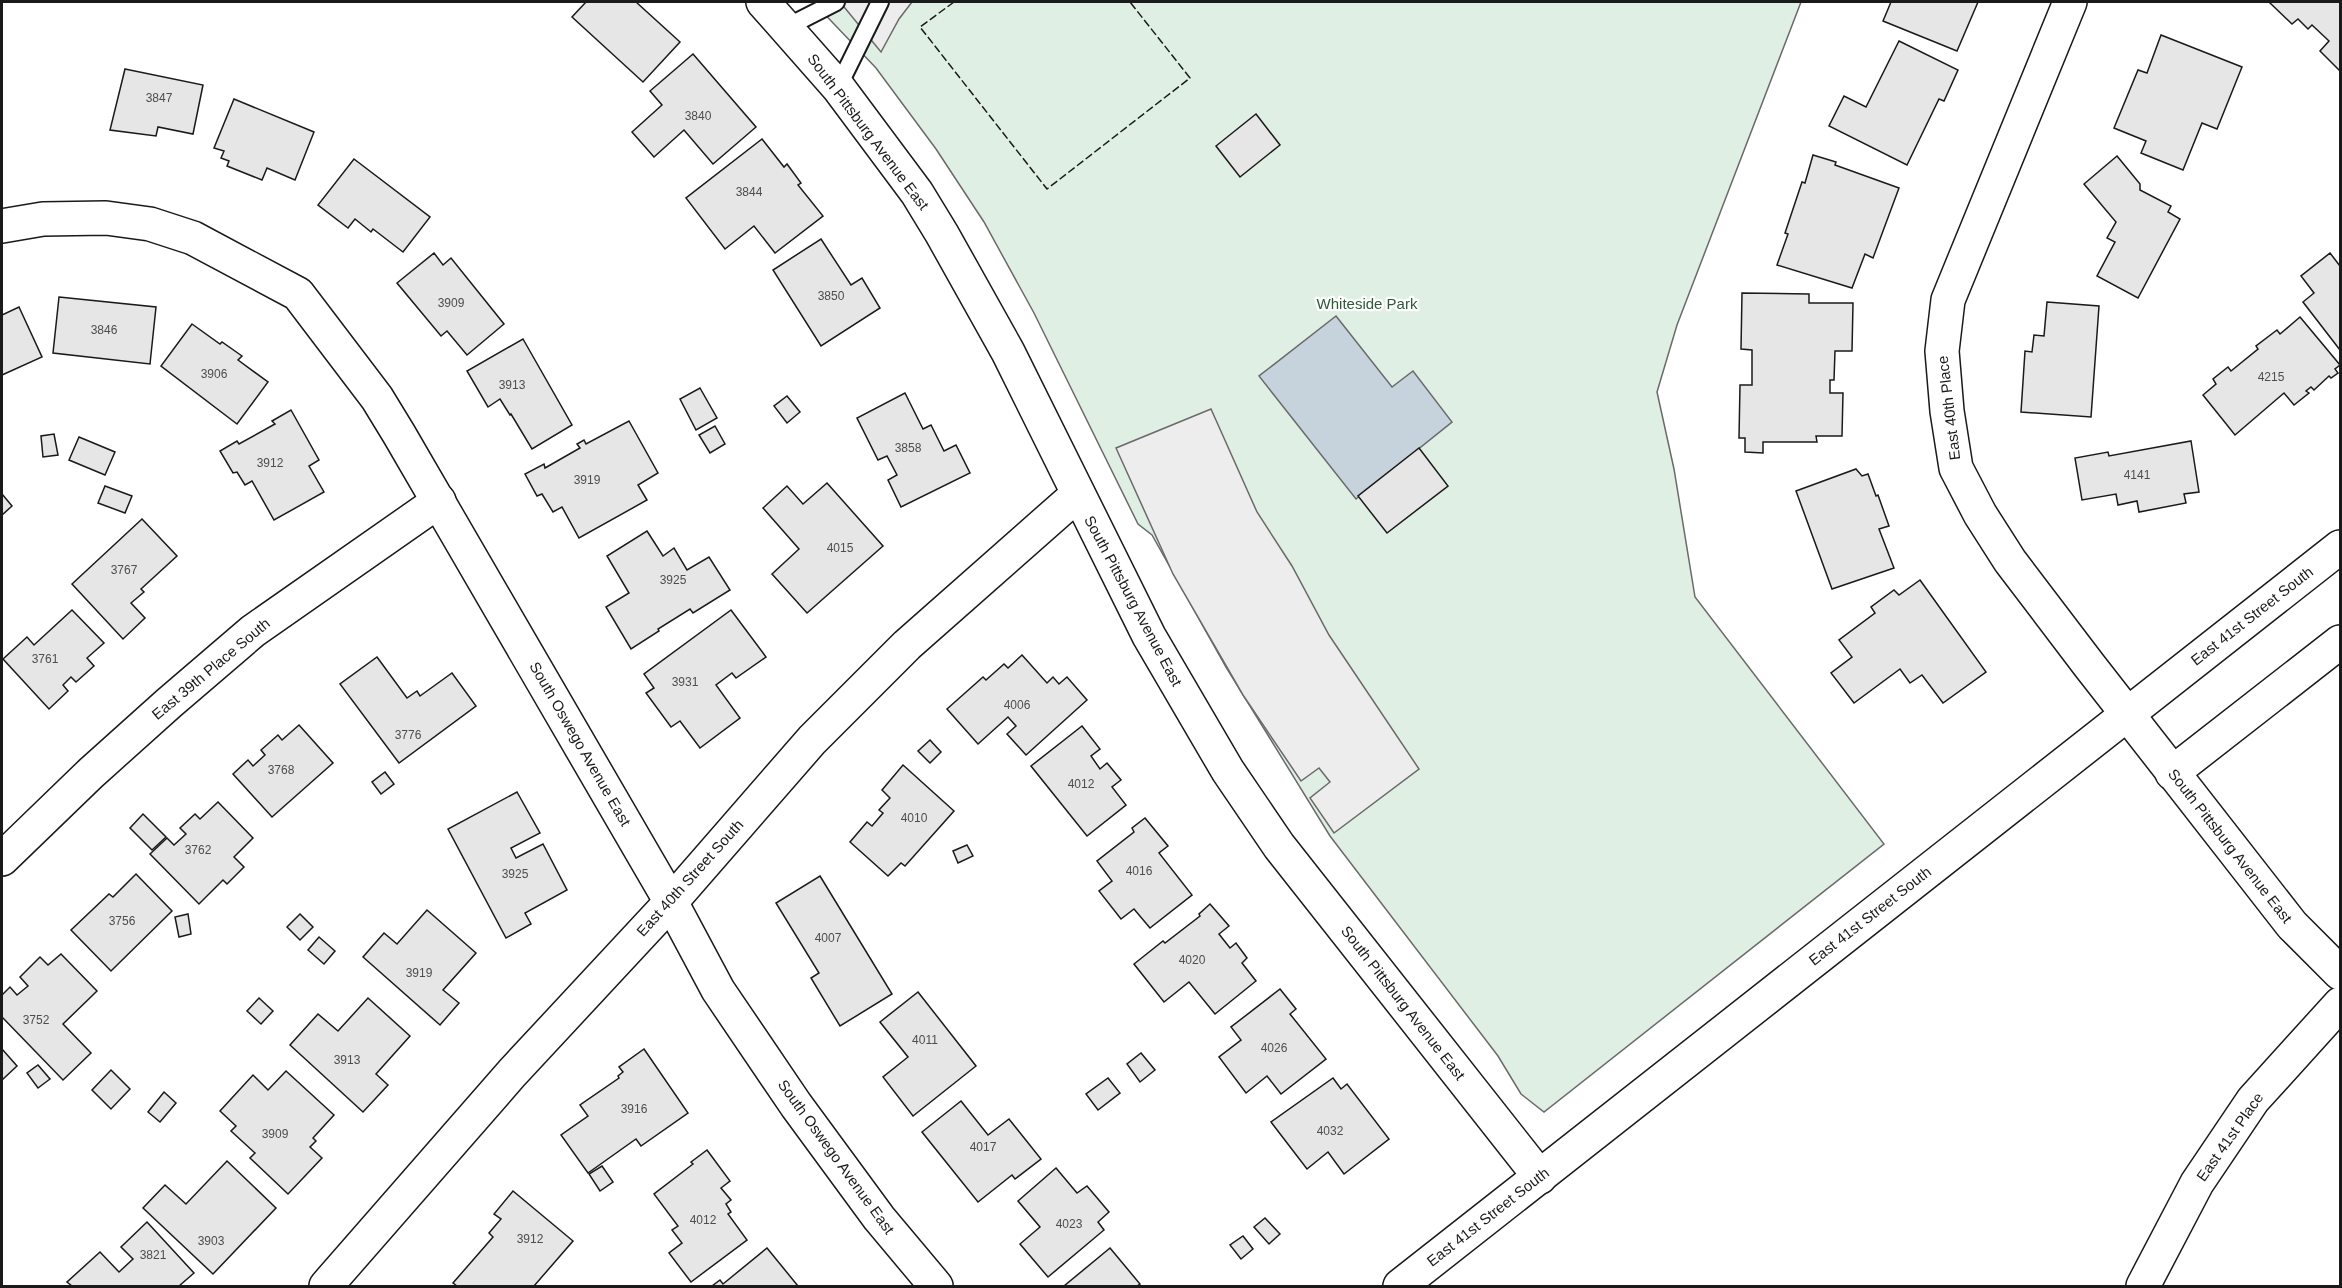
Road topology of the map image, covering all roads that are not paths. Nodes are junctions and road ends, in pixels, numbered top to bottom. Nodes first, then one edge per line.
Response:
1 (764, 2) edge
2 (836, 2) edge
3 (880, 2) edge
4 (2070, 2) edge
5 (787, 27) junction
6 (838, 87) junction
7 (2, 226) edge
8 (1078, 494) junction
9 (439, 501) junction
10 (2340, 547) edge
11 (2340, 642) edge
12 (2127, 714) junction
13 (2172, 773) junction
14 (2, 859) edge
15 (671, 902) junction
16 (2340, 973) edge
17 (2340, 1004) edge
18 (1540, 1177) junction
19 (326, 1287) edge
20 (936, 1287) edge
21 (1400, 1287) edge
22 (2143, 1287) edge

1 - 5 street, South Pittsburg Avenue East
2 - 5 lane
3 - 6 lane
4 - 12 street, East 40th Place
5 - 6 street, South Pittsburg Avenue East
6 - 8 street, South Pittsburg Avenue East
7 - 9 street, South Oswego Avenue East
8 - 15 street, East 40th Street South
8 - 18 street, South Pittsburg Avenue East
9 - 14 street, East 39th Place South
9 - 15 street, South Oswego Avenue East
10 - 12 street, East 41st Street South
11 - 13 street
12 - 13 street, South Pittsburg Avenue East
12 - 18 street, East 41st Street South
13 - 16 street, South Pittsburg Avenue East
15 - 19 street, East 40th Street South
15 - 20 street, South Oswego Avenue East
17 - 22 street, East 41st Place
18 - 21 street, East 41st Street South

